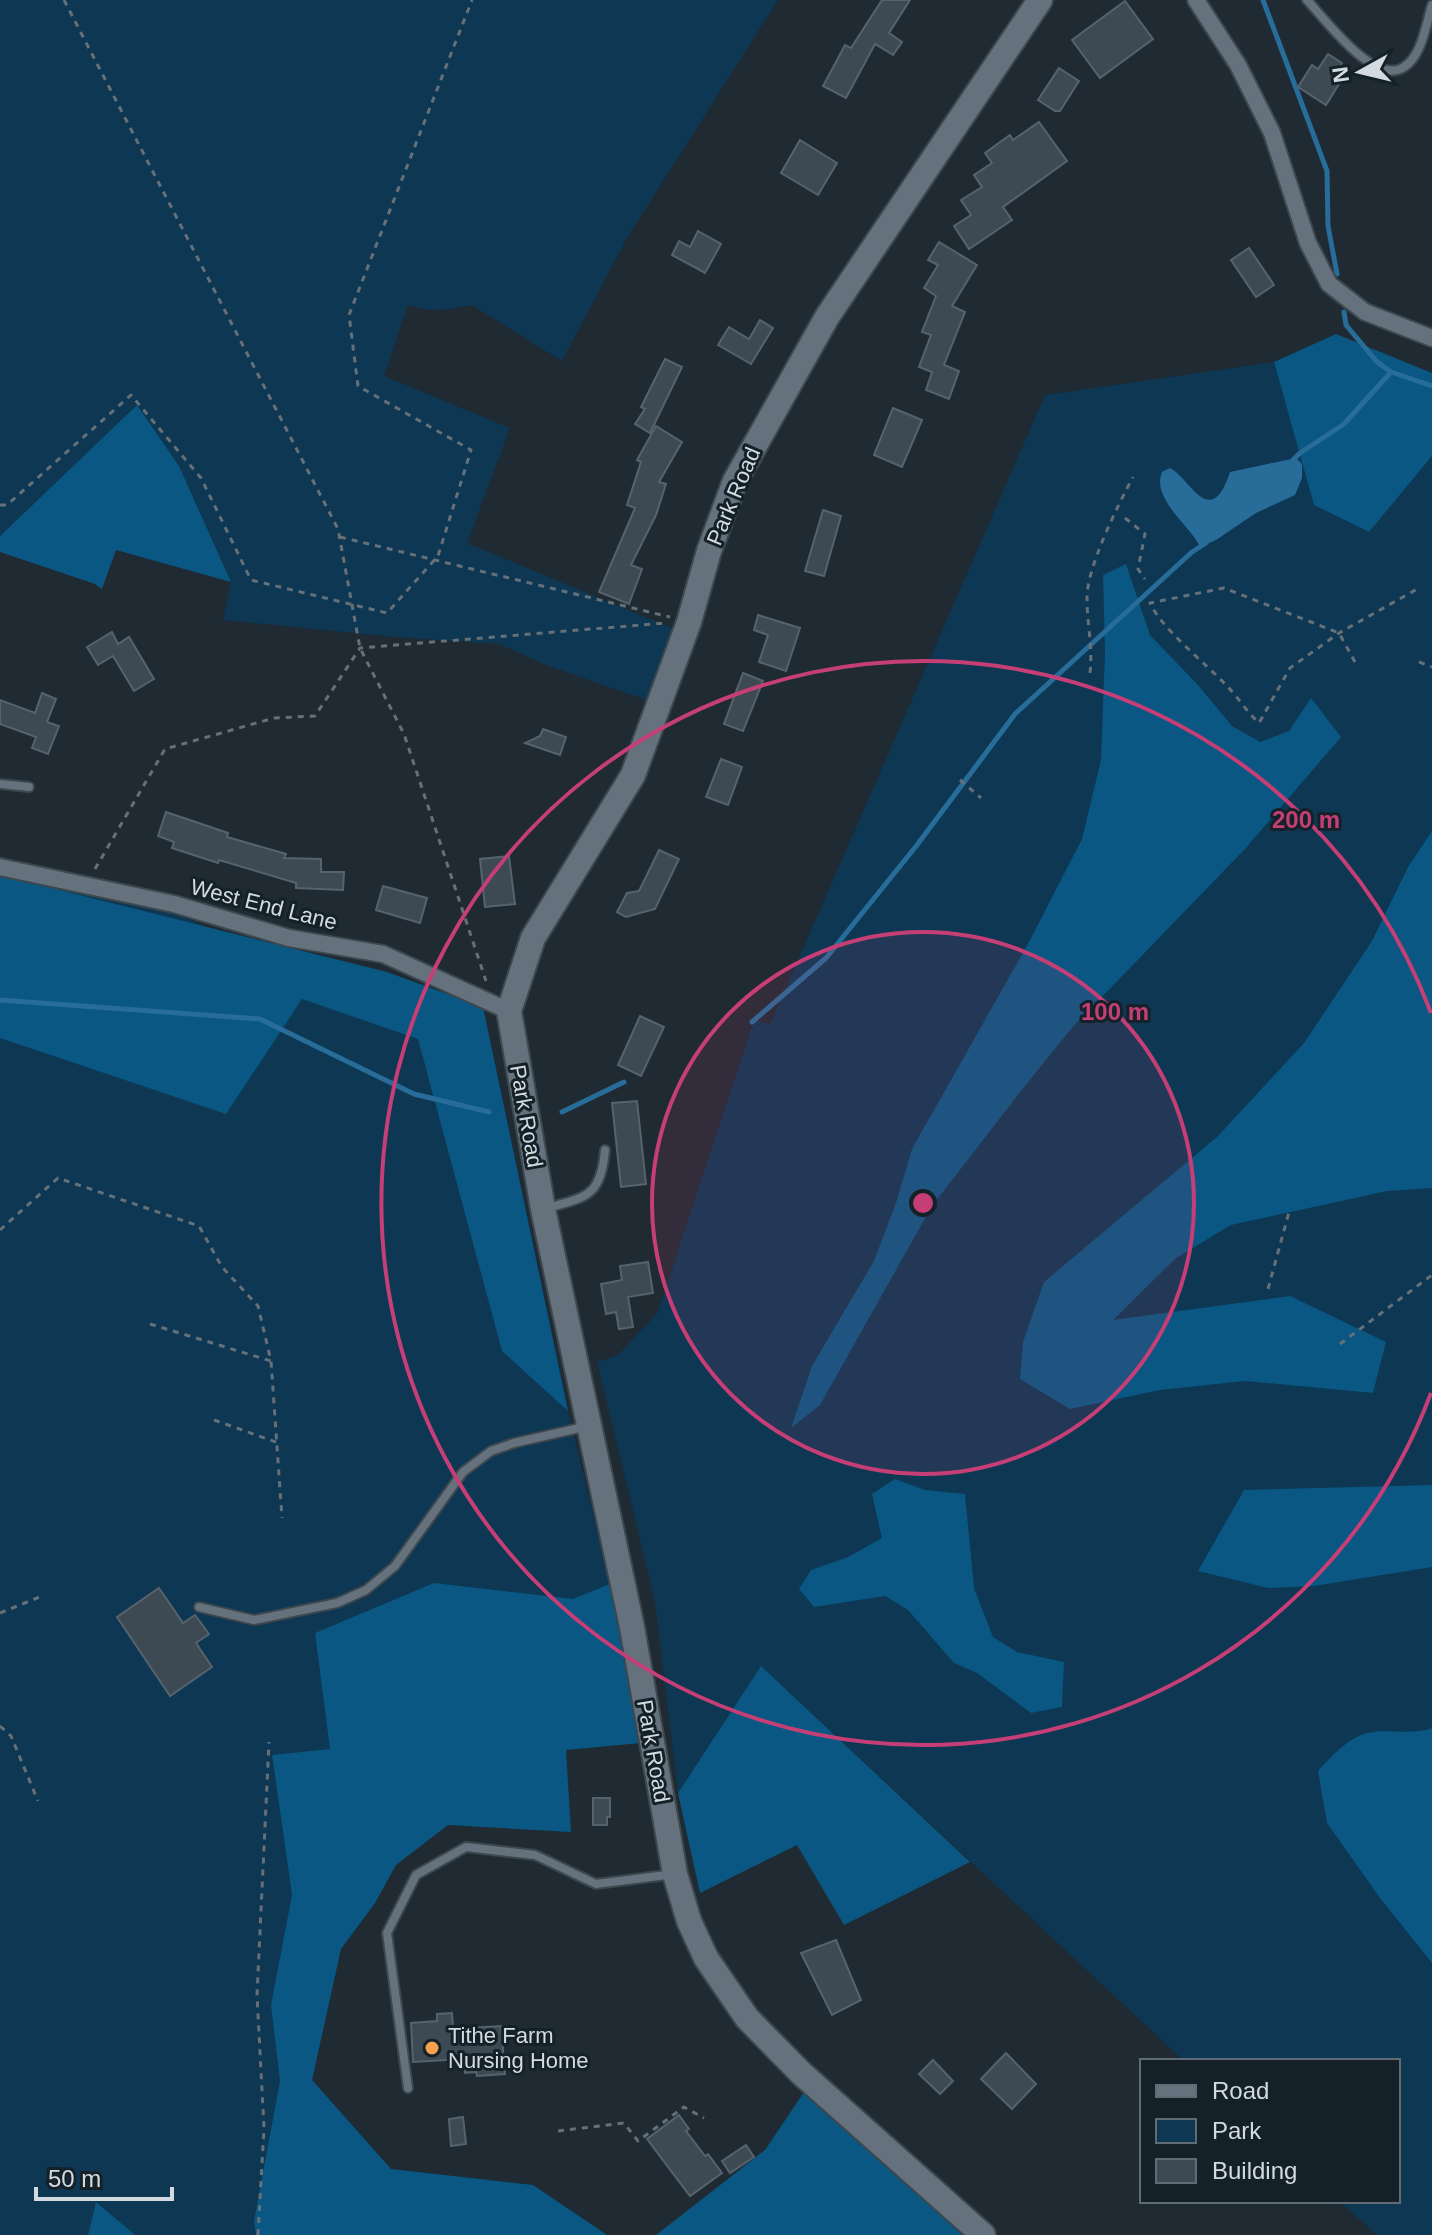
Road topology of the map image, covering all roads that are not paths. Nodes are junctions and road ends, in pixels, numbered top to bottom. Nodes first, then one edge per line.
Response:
1 (1040, 0) edge
2 (1196, 0) edge
3 (1307, 0) edge
4 (1432, 5) edge
5 (1432, 338) edge
6 (0, 784) edge
7 (29, 787) dead end
8 (0, 867) edge
9 (501, 1007) junction
10 (605, 1150) dead end
11 (543, 1209) junction
12 (589, 1425) junction
13 (199, 1607) dead end
14 (675, 1874) junction
15 (408, 2088) dead end
16 (983, 2235) edge

1 - 9 main road, Park Road
2 - 5 street
3 - 4 lane
6 - 7 lane
8 - 9 street, West End Lane
9 - 11 main road, Park Road
10 - 11 lane
11 - 12 main road, Park Road
12 - 13 lane
12 - 14 main road, Park Road
14 - 15 lane
14 - 16 main road, Park Road

